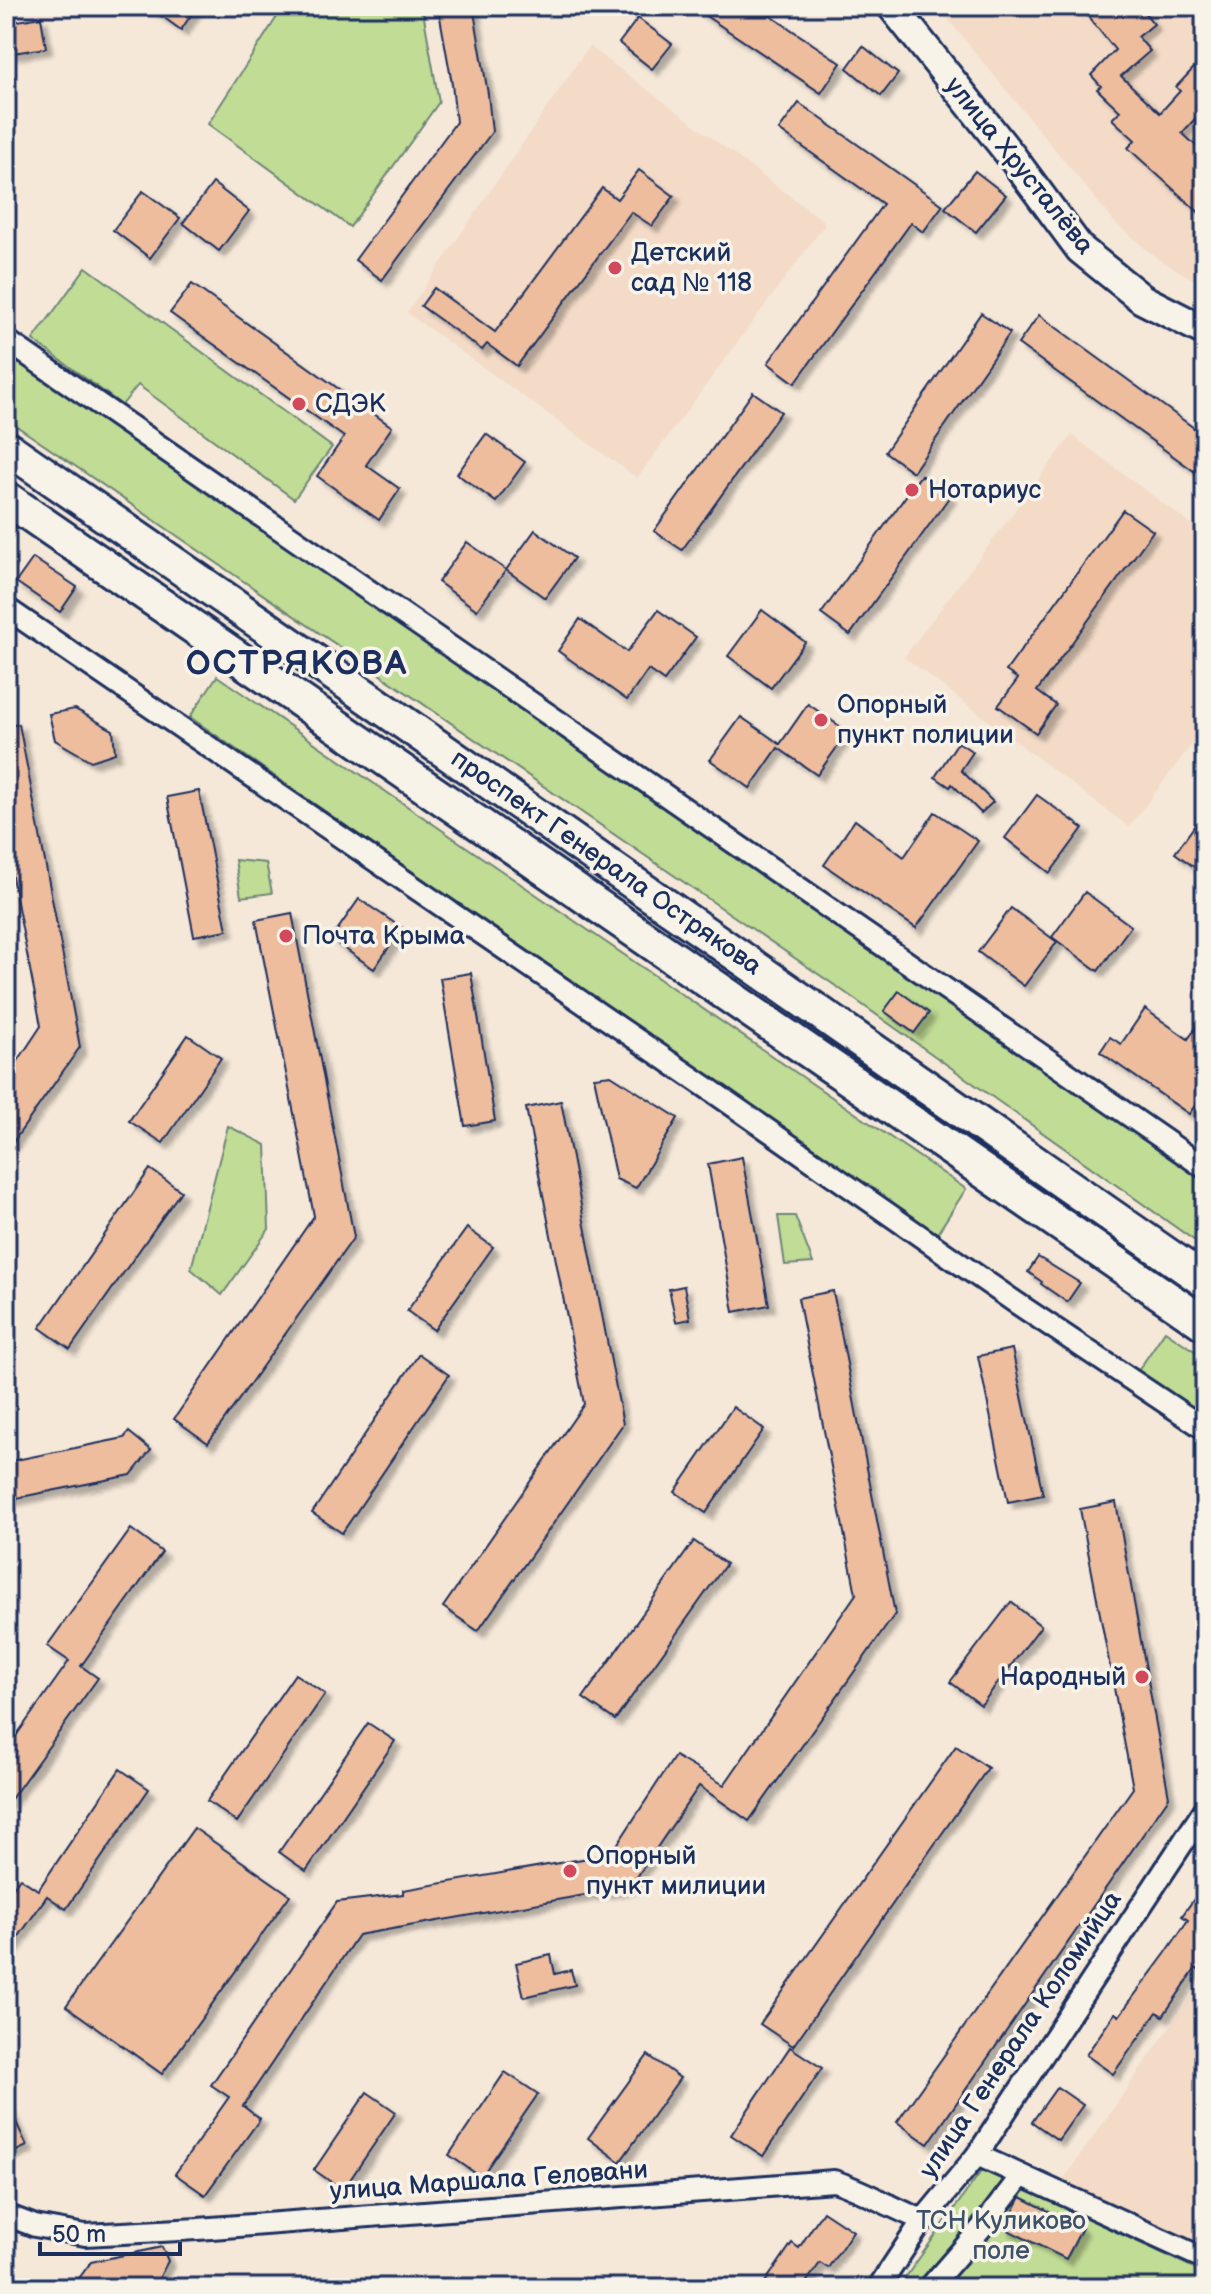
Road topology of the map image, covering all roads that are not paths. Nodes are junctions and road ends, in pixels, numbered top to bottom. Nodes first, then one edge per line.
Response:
1 (892, 6) edge
2 (1205, 331) edge
3 (6, 340) edge
4 (6, 447) edge
5 (6, 498) edge
6 (6, 608) edge
7 (1205, 1168) edge
8 (1205, 1281) edge
9 (1205, 1324) edge
10 (1205, 1429) edge
11 (1205, 1809) edge
12 (977, 2155) junction
13 (1021, 2176) junction
14 (6, 2215) edge
15 (923, 2220) junction
16 (1205, 2259) edge
17 (878, 2288) edge
18 (929, 2288) edge

1 - 2 main road, улица Хрусталёва
3 - 7 street
4 - 8 main road, проспект Генерала Острякова
5 - 9 main road, проспект Генерала Острякова
6 - 10 street
11 - 12 street, улица Генерала Коломийца
12 - 13 street
12 - 15 street, улица Генерала Коломийца
13 - 16 street
13 - 18 street
14 - 15 street, улица Маршала Геловани
15 - 17 street, улица Генерала Коломийца

